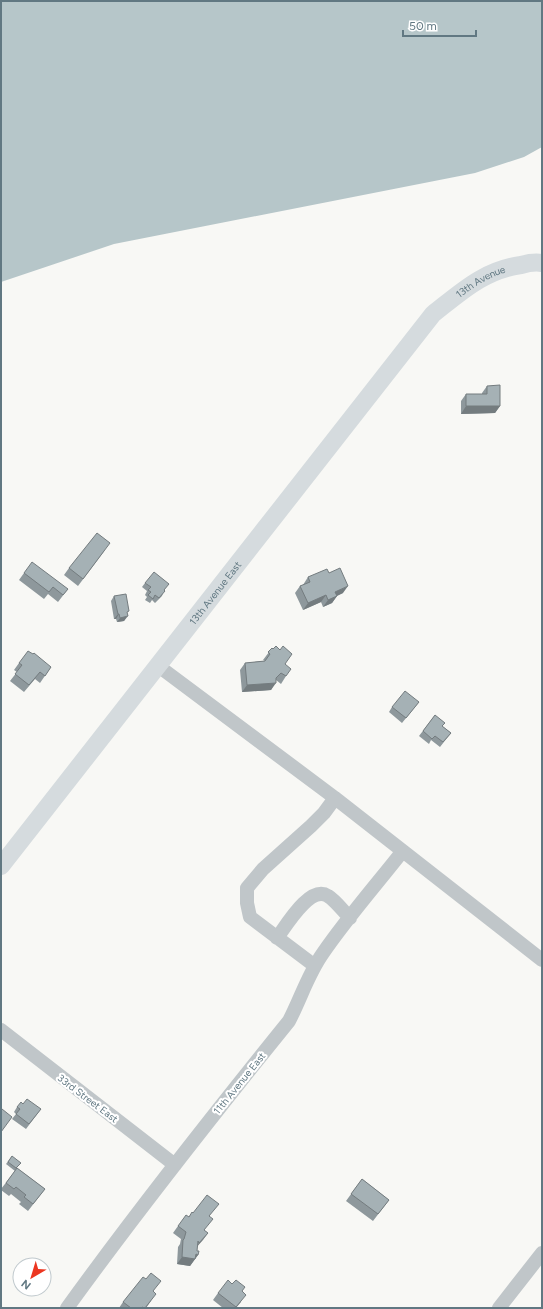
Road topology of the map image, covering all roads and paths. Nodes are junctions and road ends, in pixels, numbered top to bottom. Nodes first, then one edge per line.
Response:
1 (542, 263) edge
2 (429, 320) joint
3 (157, 665) junction
4 (335, 798) junction
5 (402, 852) junction
6 (1, 866) edge
7 (350, 918) junction
8 (277, 938) junction
9 (542, 960) edge
10 (315, 966) junction
11 (1, 1030) edge
12 (175, 1164) junction
13 (542, 1253) edge
14 (67, 1308) edge
15 (499, 1308) edge

1 - 2 main road, 13th Avenue
2 - 3 main road, 13th Avenue East
3 - 4 street
3 - 6 main road, 13th Avenue East
4 - 5 street
4 - 8 street
5 - 7 street, 11th Avenue East
5 - 9 street
7 - 8 street
7 - 10 street, 11th Avenue East
8 - 10 street
10 - 12 street, 11th Avenue East
11 - 12 street, 33rd Street East
12 - 14 street, 11th Avenue East
13 - 15 street

